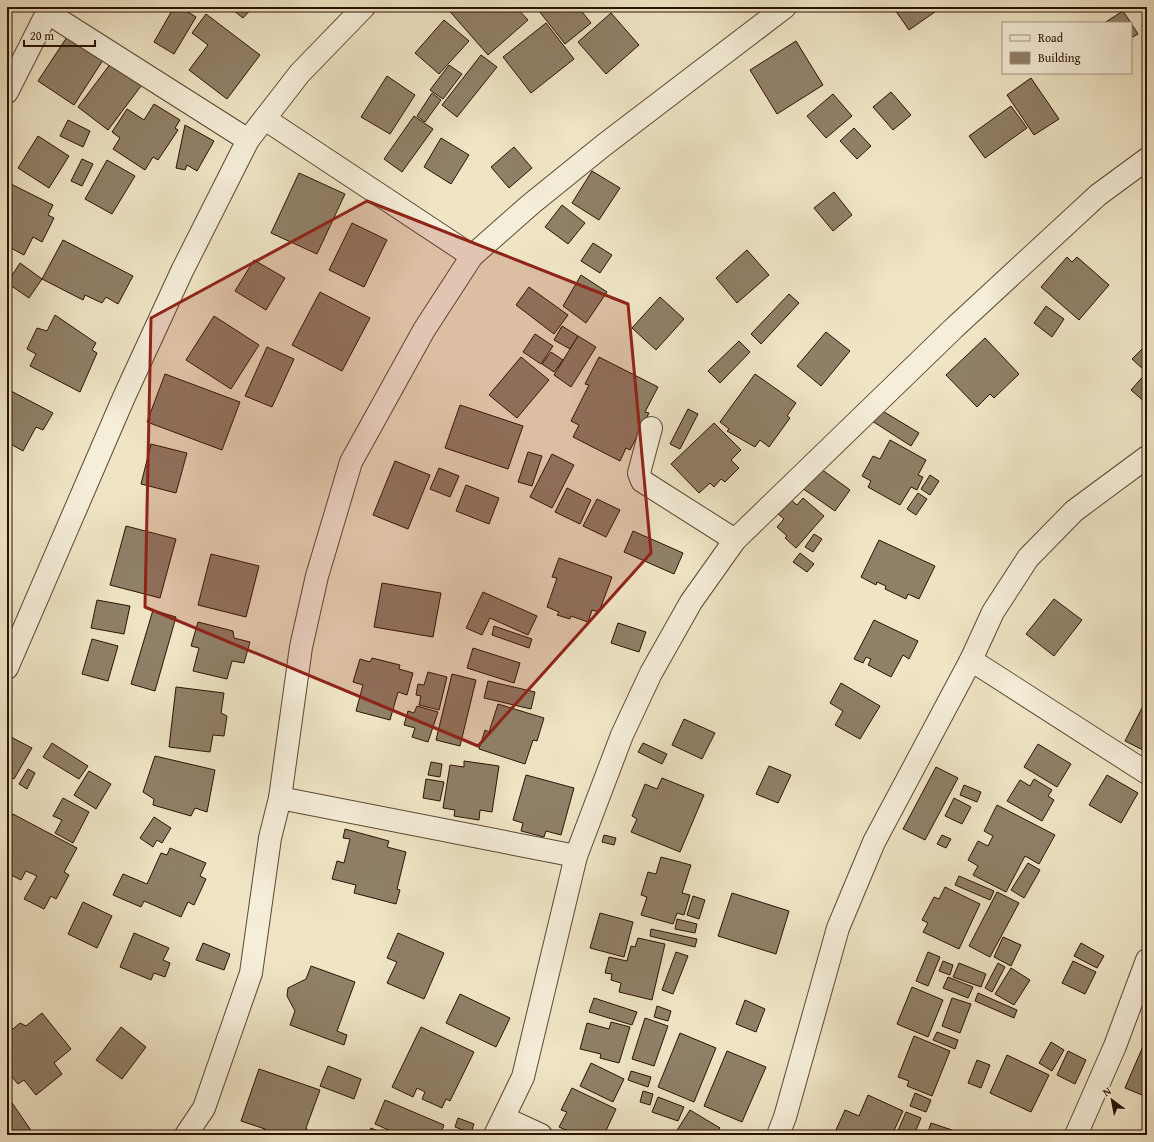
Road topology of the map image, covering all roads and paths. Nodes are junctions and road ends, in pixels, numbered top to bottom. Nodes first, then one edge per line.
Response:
1 (364, 7) edge
2 (785, 7) edge
3 (49, 10) edge
4 (7, 92) edge
5 (265, 119) junction
6 (248, 140) junction
7 (1147, 159) edge
8 (472, 256) junction
9 (650, 428) dead end
10 (1147, 457) edge
11 (735, 540) junction
12 (971, 660) junction
13 (7, 668) edge
14 (1147, 773) edge
15 (280, 798) junction
16 (576, 856) junction
17 (1147, 960) edge
18 (500, 1126) edge
19 (186, 1135) edge
20 (542, 1135) edge
21 (778, 1135) edge
22 (1076, 1135) edge

1 - 5 street
2 - 8 street
3 - 4 street
3 - 6 street
5 - 6 street
5 - 8 street
6 - 13 street
7 - 11 street
8 - 15 street
9 - 11 street
10 - 12 street
11 - 16 street
12 - 14 street
12 - 21 street
15 - 16 street
15 - 19 street
16 - 18 street
17 - 22 street
18 - 20 street

